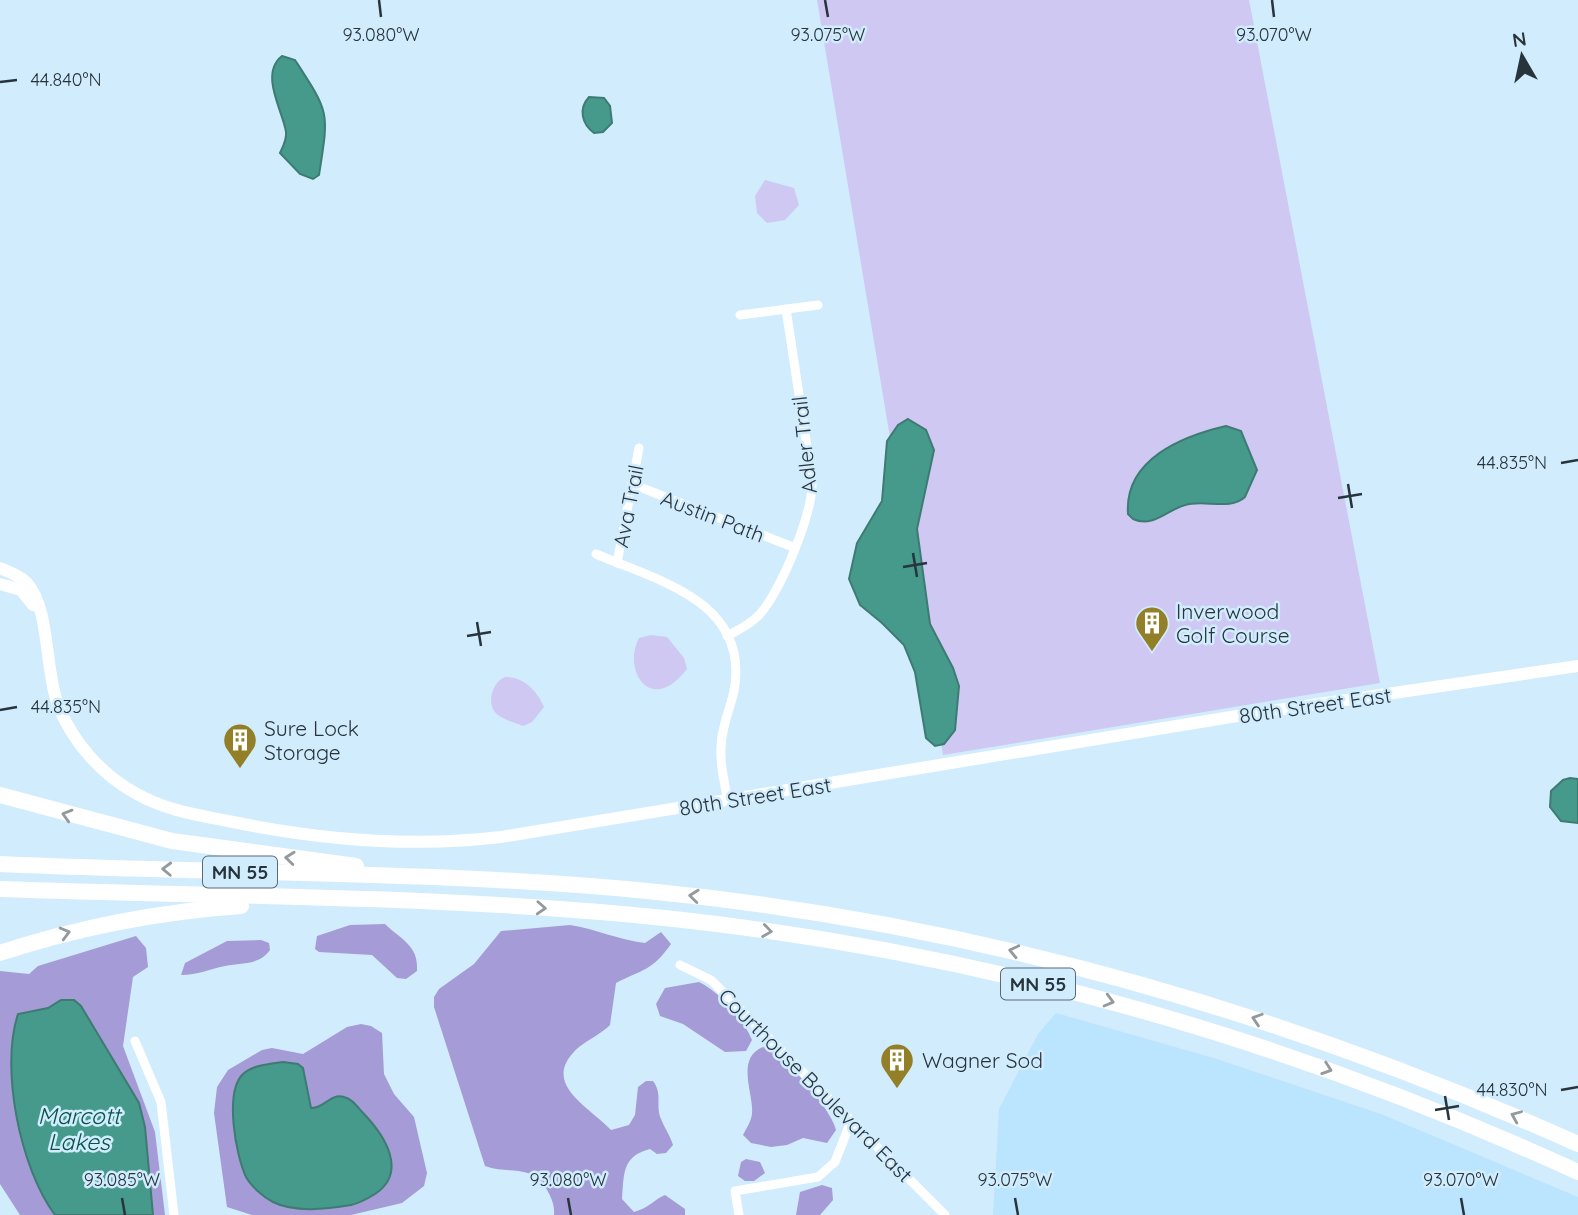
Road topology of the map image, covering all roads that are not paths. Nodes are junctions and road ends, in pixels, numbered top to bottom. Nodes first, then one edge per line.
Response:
1 (818, 304) dead end
2 (786, 309) junction
3 (740, 315) dead end
4 (639, 448) dead end
5 (632, 484) junction
6 (793, 547) junction
7 (596, 554) dead end
8 (617, 563) junction
9 (0, 568) edge
10 (0, 584) edge
11 (41, 623) junction
12 (727, 636) junction
13 (1578, 666) edge
14 (0, 795) edge
15 (728, 801) junction
16 (0, 864) edge
17 (480, 879) junction
18 (0, 889) edge
19 (472, 904) junction
20 (0, 953) edge
21 (680, 965) dead end
22 (135, 1041) dead end
23 (851, 1121) junction
24 (1578, 1144) edge
25 (1578, 1172) edge
26 (174, 1215) edge
27 (739, 1215) edge
28 (945, 1215) edge

1 - 2 street
2 - 3 street
2 - 6 street, Adler Trail
4 - 5 street, Ava Trail
5 - 6 street, Austin Path
5 - 8 street, Ava Trail
6 - 12 street, Adler Trail
7 - 8 street
8 - 12 street
9 - 11 street, 80th Street East
10 - 11 street, 80th Street East
11 - 15 street, 80th Street East
12 - 15 street
13 - 15 street, 80th Street East
17 -> 14 highway
17 -> 16 highway, MN 55
24 -> 17 highway, MN 55
18 - 19 highway, MN 55
20 -> 19 highway
19 -> 25 highway, MN 55
21 - 23 street, Courthouse Boulevard East
22 - 26 street
23 - 27 street
23 - 28 street, Courthouse Boulevard East

